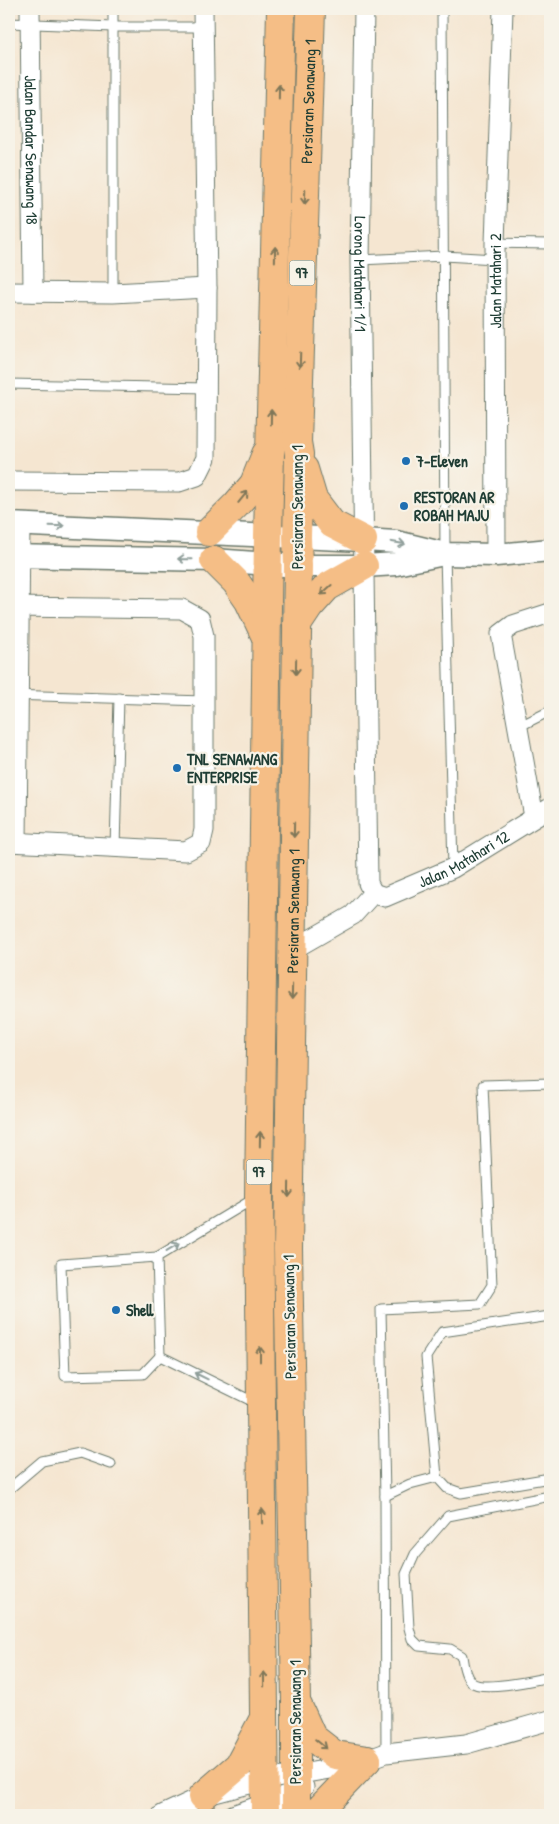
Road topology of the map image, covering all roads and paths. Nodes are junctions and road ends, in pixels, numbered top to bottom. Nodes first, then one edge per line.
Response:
1 (113, 9) edge
2 (281, 9) edge
3 (310, 9) edge
4 (364, 9) edge
5 (442, 9) edge
6 (503, 9) edge
7 (30, 16) edge
8 (203, 18) edge
9 (9, 23) edge
10 (113, 27) junction
11 (550, 244) edge
12 (495, 251) junction
13 (444, 256) junction
14 (360, 260) junction
15 (207, 288) junction
16 (9, 292) edge
17 (33, 292) junction
18 (113, 293) junction
19 (9, 384) edge
20 (207, 388) junction
21 (270, 444) junction
22 (299, 454) junction
23 (9, 481) edge
24 (14, 524) edge
25 (208, 532) junction
26 (268, 535) junction
27 (297, 537) junction
28 (363, 540) junction
29 (550, 550) edge
30 (444, 554) junction
31 (496, 555) junction
32 (14, 556) edge
33 (214, 560) junction
34 (268, 564) junction
35 (298, 566) junction
36 (364, 566) junction
37 (14, 607) edge
38 (550, 613) edge
39 (297, 625) junction
40 (267, 640) junction
41 (14, 695) edge
42 (119, 698) junction
43 (204, 701) junction
44 (550, 711) edge
45 (517, 728) junction
46 (542, 813) edge
47 (13, 842) edge
48 (115, 848) junction
49 (453, 868) junction
50 (373, 894) junction
51 (292, 950) junction
52 (550, 1083) edge
53 (259, 1196) junction
54 (157, 1256) junction
55 (550, 1316) edge
56 (160, 1356) junction
57 (260, 1406) junction
58 (111, 1464) dead end
59 (437, 1477) junction
60 (550, 1478) edge
61 (9, 1488) edge
62 (385, 1496) junction
63 (550, 1496) edge
64 (550, 1677) edge
65 (296, 1703) junction
66 (265, 1716) junction
67 (550, 1720) edge
68 (376, 1757) junction
69 (295, 1794) edge
70 (203, 1796) junction
71 (265, 1800) edge
72 (162, 1815) edge
73 (233, 1815) edge
74 (316, 1815) edge

1 - 10 lane
21 -> 2 main road, Persiaran Senawang 1 / 97
3 -> 22 main road, Persiaran Senawang 1 / 97
4 - 14 street, Lorong Matahari 1/1
5 - 13 lane
6 - 12 street, Jalan Matahari 2
7 - 9 lane
7 - 10 lane
7 - 17 street, Jalan Bandar Senawang 18
8 - 10 lane
8 - 15 street
10 - 18 lane
11 - 12 lane
12 - 13 lane
12 - 31 street, Jalan Matahari 2
13 - 14 lane
13 - 30 lane
14 - 28 street, Lorong Matahari 1/1
15 - 18 street
15 - 20 street
16 - 17 street
17 - 18 street
19 - 20 lane
20 - 23 street
25 -> 21 main road
21 - 26 main road, Persiaran Senawang 1 / 97
22 - 27 main road, Persiaran Senawang 1 / 97
22 - 28 main road
24 -> 25 street
24 - 32 street
25 - 26 street
26 - 27 street
26 - 34 main road, Persiaran Senawang 1 / 97
27 - 28 street
27 - 35 main road, Persiaran Senawang 1 / 97
28 -> 30 street
28 - 36 street, Lorong Matahari 1/1
29 - 31 street
30 - 31 street
30 - 36 street
30 - 49 lane
33 -> 32 street
32 - 37 street
33 - 34 street
33 - 40 main road
34 - 35 street
34 - 40 main road, Persiaran Senawang 1 / 97
35 - 36 street
35 - 39 main road, Persiaran Senawang 1 / 97
36 -> 39 main road
36 - 50 street, Lorong Matahari 1/1
37 - 41 street
37 - 43 street
38 - 45 street
39 -> 51 main road, Persiaran Senawang 1 / 97
53 -> 40 main road, Persiaran Senawang 1 / 97
41 - 42 lane
41 - 47 street
42 - 43 lane
42 - 48 lane
43 - 48 street
44 - 45 lane
45 - 46 street
46 - 49 street, Jalan Matahari 12
47 - 48 street
49 - 50 street, Jalan Matahari 12
50 - 51 street
51 -> 65 main road, Persiaran Senawang 1 / 97
52 - 62 lane
54 -> 53 lane
57 -> 53 main road, Persiaran Senawang 1 / 97
54 - 56 lane
54 - 56 lane
55 - 59 lane
57 -> 56 lane
66 -> 57 main road, Persiaran Senawang 1 / 97
58 - 61 lane
59 - 60 lane
59 - 62 lane
62 - 68 lane
63 - 64 lane
65 -> 68 main road
65 - 69 main road, Persiaran Senawang 1 / 97
66 - 70 main road
66 - 71 main road, Persiaran Senawang 1 / 97
67 - 68 street
68 - 69 street
68 - 74 main road
69 - 71 street
70 - 71 street
70 - 72 street
71 - 73 street

